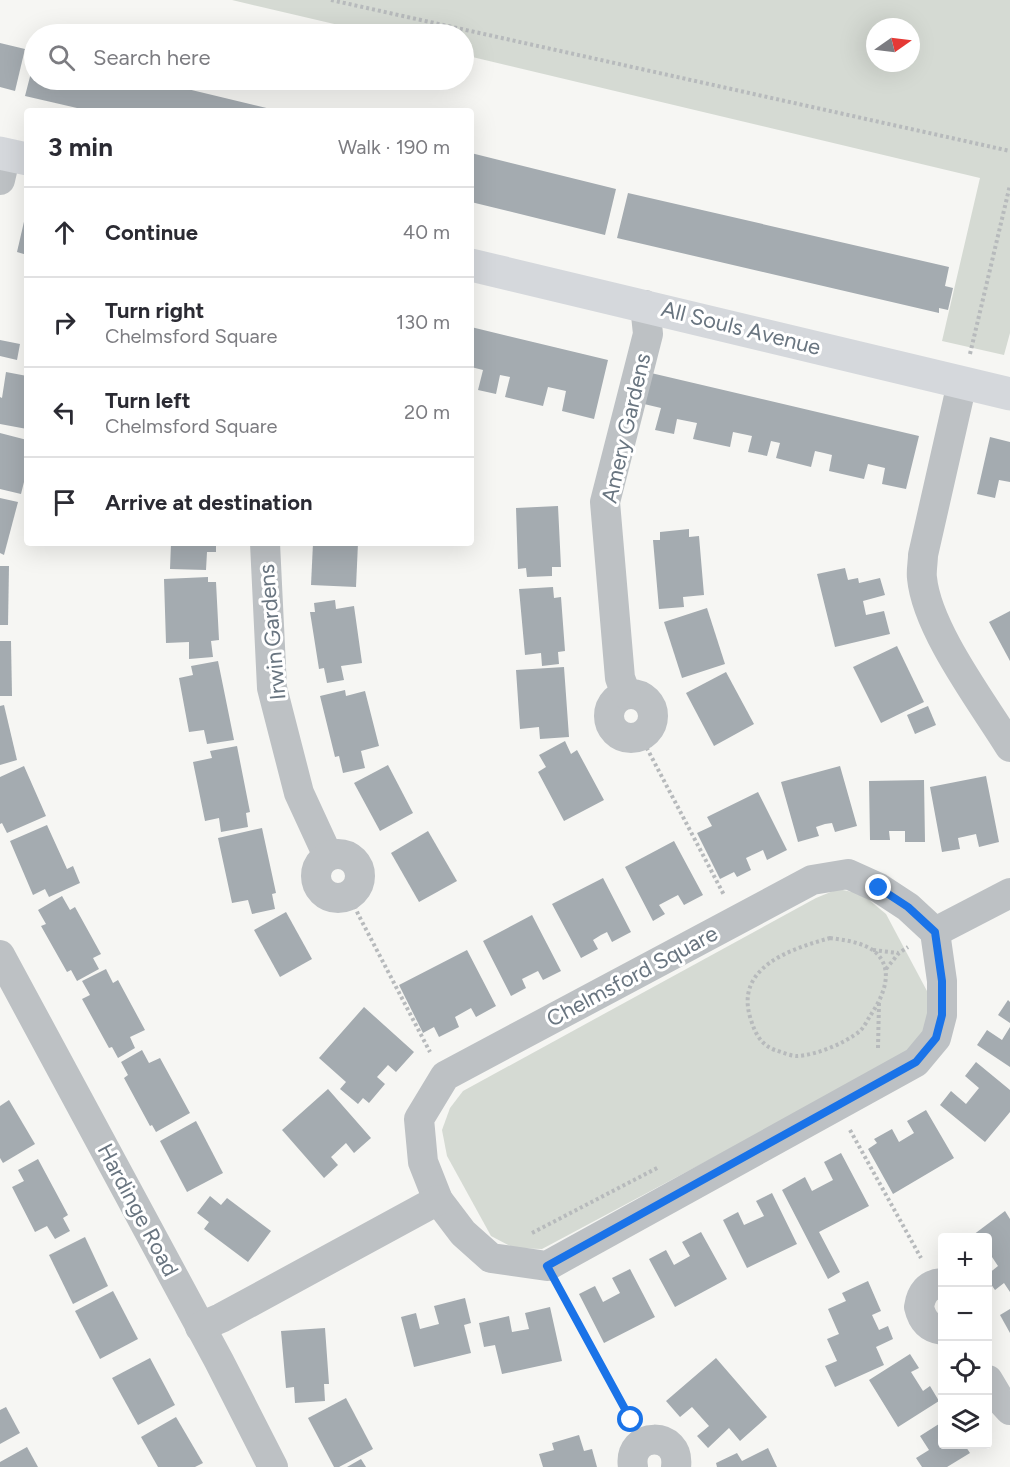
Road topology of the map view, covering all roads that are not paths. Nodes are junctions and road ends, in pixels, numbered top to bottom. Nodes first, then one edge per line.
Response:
1 (474, 266) edge
2 (645, 305) junction
3 (966, 369) junction
4 (1010, 394) edge
5 (265, 546) edge
6 (640, 737) road end
7 (1010, 747) edge
8 (1010, 893) edge
9 (350, 895) road end
10 (935, 932) junction
11 (0, 955) edge
12 (438, 1200) junction
13 (938, 1284) edge
14 (200, 1327) junction
15 (938, 1329) edge
16 (992, 1388) edge
17 (1010, 1410) edge
18 (638, 1455) edge
19 (273, 1467) edge
20 (676, 1467) edge

1 - 2 street, All Souls Avenue
2 - 3 street, All Souls Avenue
2 - 6 street, Amery Gardens
3 - 4 street, All Souls Avenue
3 - 7 street
5 - 9 street, Irwin Gardens
8 - 10 street
10 - 12 street, Chelmsford Square
10 - 12 street
11 - 14 street, Hardinge Road
12 - 14 street
13 - 15 street
14 - 19 street, Hardinge Road
16 - 17 street
18 - 20 street

